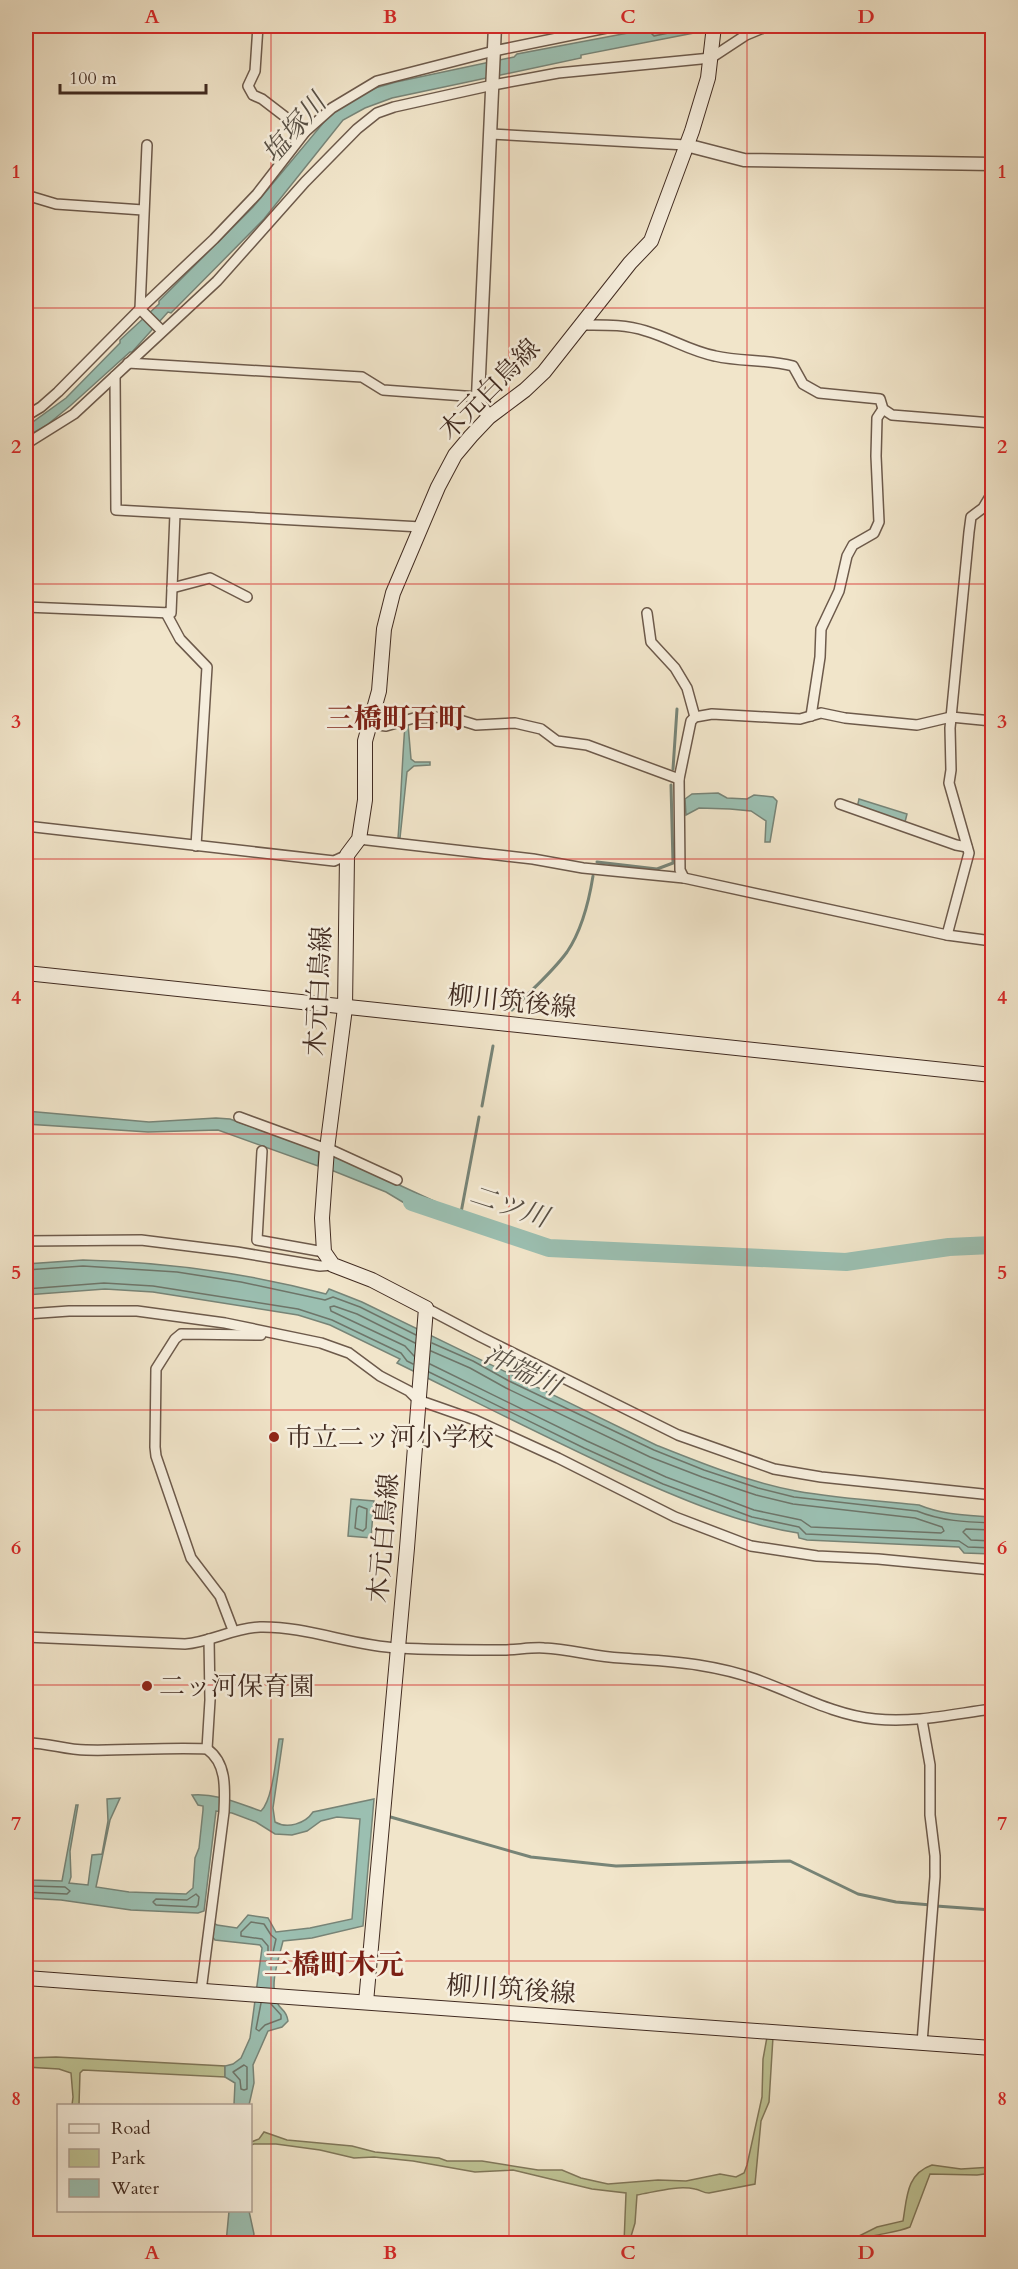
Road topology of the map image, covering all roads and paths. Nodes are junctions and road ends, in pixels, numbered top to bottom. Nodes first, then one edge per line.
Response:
1 (258, 26) edge
2 (495, 26) edge
3 (616, 26) edge
4 (768, 26) edge
5 (714, 30) edge
6 (494, 53) junction
7 (711, 58) junction
8 (493, 82) junction
9 (305, 132) junction
10 (491, 134) junction
11 (147, 145) dead end
12 (686, 146) junction
13 (993, 164) edge
14 (26, 195) edge
15 (143, 210) junction
16 (142, 311) junction
17 (582, 326) junction
18 (162, 331) junction
19 (128, 363) junction
20 (115, 376) junction
21 (478, 397) junction
22 (883, 409) junction
23 (26, 416) edge
24 (489, 417) junction
25 (993, 423) edge
26 (26, 444) edge
27 (993, 493) edge
28 (175, 514) junction
29 (421, 527) junction
30 (172, 588) junction
31 (247, 597) dead end
32 (26, 607) edge
33 (166, 613) junction
34 (647, 613) dead end
35 (811, 716) junction
36 (695, 717) junction
37 (951, 717) junction
38 (993, 721) edge
39 (370, 724) junction
40 (679, 779) junction
41 (840, 804) dead end
42 (26, 826) edge
43 (359, 839) junction
44 (196, 846) junction
45 (967, 847) junction
46 (347, 855) junction
47 (684, 878) junction
48 (947, 934) junction
49 (993, 941) edge
50 (26, 972) edge
51 (345, 1008) junction
52 (993, 1076) edge
53 (239, 1117) dead end
54 (327, 1148) junction
55 (262, 1151) dead end
56 (397, 1180) dead end
57 (26, 1241) edge
58 (324, 1252) junction
59 (333, 1265) junction
60 (425, 1312) junction
61 (26, 1314) edge
62 (284, 1336) junction
63 (419, 1394) junction
64 (993, 1495) edge
65 (993, 1570) edge
66 (231, 1631) junction
67 (26, 1637) edge
68 (213, 1637) junction
69 (398, 1648) junction
70 (993, 1709) edge
71 (921, 1720) junction
72 (26, 1743) edge
73 (207, 1749) junction
74 (26, 1978) edge
75 (201, 1991) junction
76 (366, 2002) junction
77 (922, 2043) junction
78 (993, 2048) edge

1 - 9 street
2 - 6 street
3 - 6 street
4 - 7 street
5 - 7 main road, 木元白鳥線
6 - 8 street
6 - 9 street
7 - 8 street
7 - 12 main road, 木元白鳥線
8 - 10 street
8 - 18 street
9 - 16 street
10 - 12 street
10 - 21 street
11 - 15 street
12 - 13 street
12 - 17 main road, 木元白鳥線
14 - 15 street
15 - 16 street
16 - 18 street
16 - 23 street
17 - 22 street
17 - 24 main road, 木元白鳥線
18 - 19 street
19 - 20 street
19 - 21 street
20 - 26 street
20 - 28 street
21 - 24 street
22 - 25 street
22 - 35 street
24 - 29 main road, 木元白鳥線
27 - 37 street
28 - 29 street
28 - 30 street
29 - 39 main road, 木元白鳥線
30 - 31 street
30 - 33 street
32 - 33 street
33 - 44 street
34 - 36 street
35 - 36 street
35 - 37 street
36 - 40 street
37 - 38 street
37 - 45 street
39 - 40 street
39 - 43 main road, 木元白鳥線
40 - 47 street
41 - 45 street
42 - 44 street
43 - 46 main road, 木元白鳥線
43 - 47 street
44 - 46 street
45 - 48 street
46 - 51 main road, 木元白鳥線
47 - 48 street
48 - 49 street
50 - 51 main road, 柳川筑後線
51 - 52 main road, 柳川筑後線
51 - 54 main road, 木元白鳥線
53 - 54 street
54 - 56 street
54 - 58 main road, 木元白鳥線
55 - 58 street
57 - 59 street
58 - 59 main road
59 - 60 main road
60 - 63 main road, 木元白鳥線
60 - 64 street
61 - 62 street
62 - 63 street
62 - 66 street
63 - 65 street
63 - 69 main road, 木元白鳥線
66 - 68 street
66 - 69 street
67 - 68 street
68 - 73 street
69 - 71 street
69 - 76 main road, 木元白鳥線
70 - 71 street
71 - 77 street
72 - 73 street
73 - 75 street
74 - 75 main road, 柳川筑後線
75 - 76 main road, 柳川筑後線
76 - 77 main road, 柳川筑後線
77 - 78 main road, 柳川筑後線

